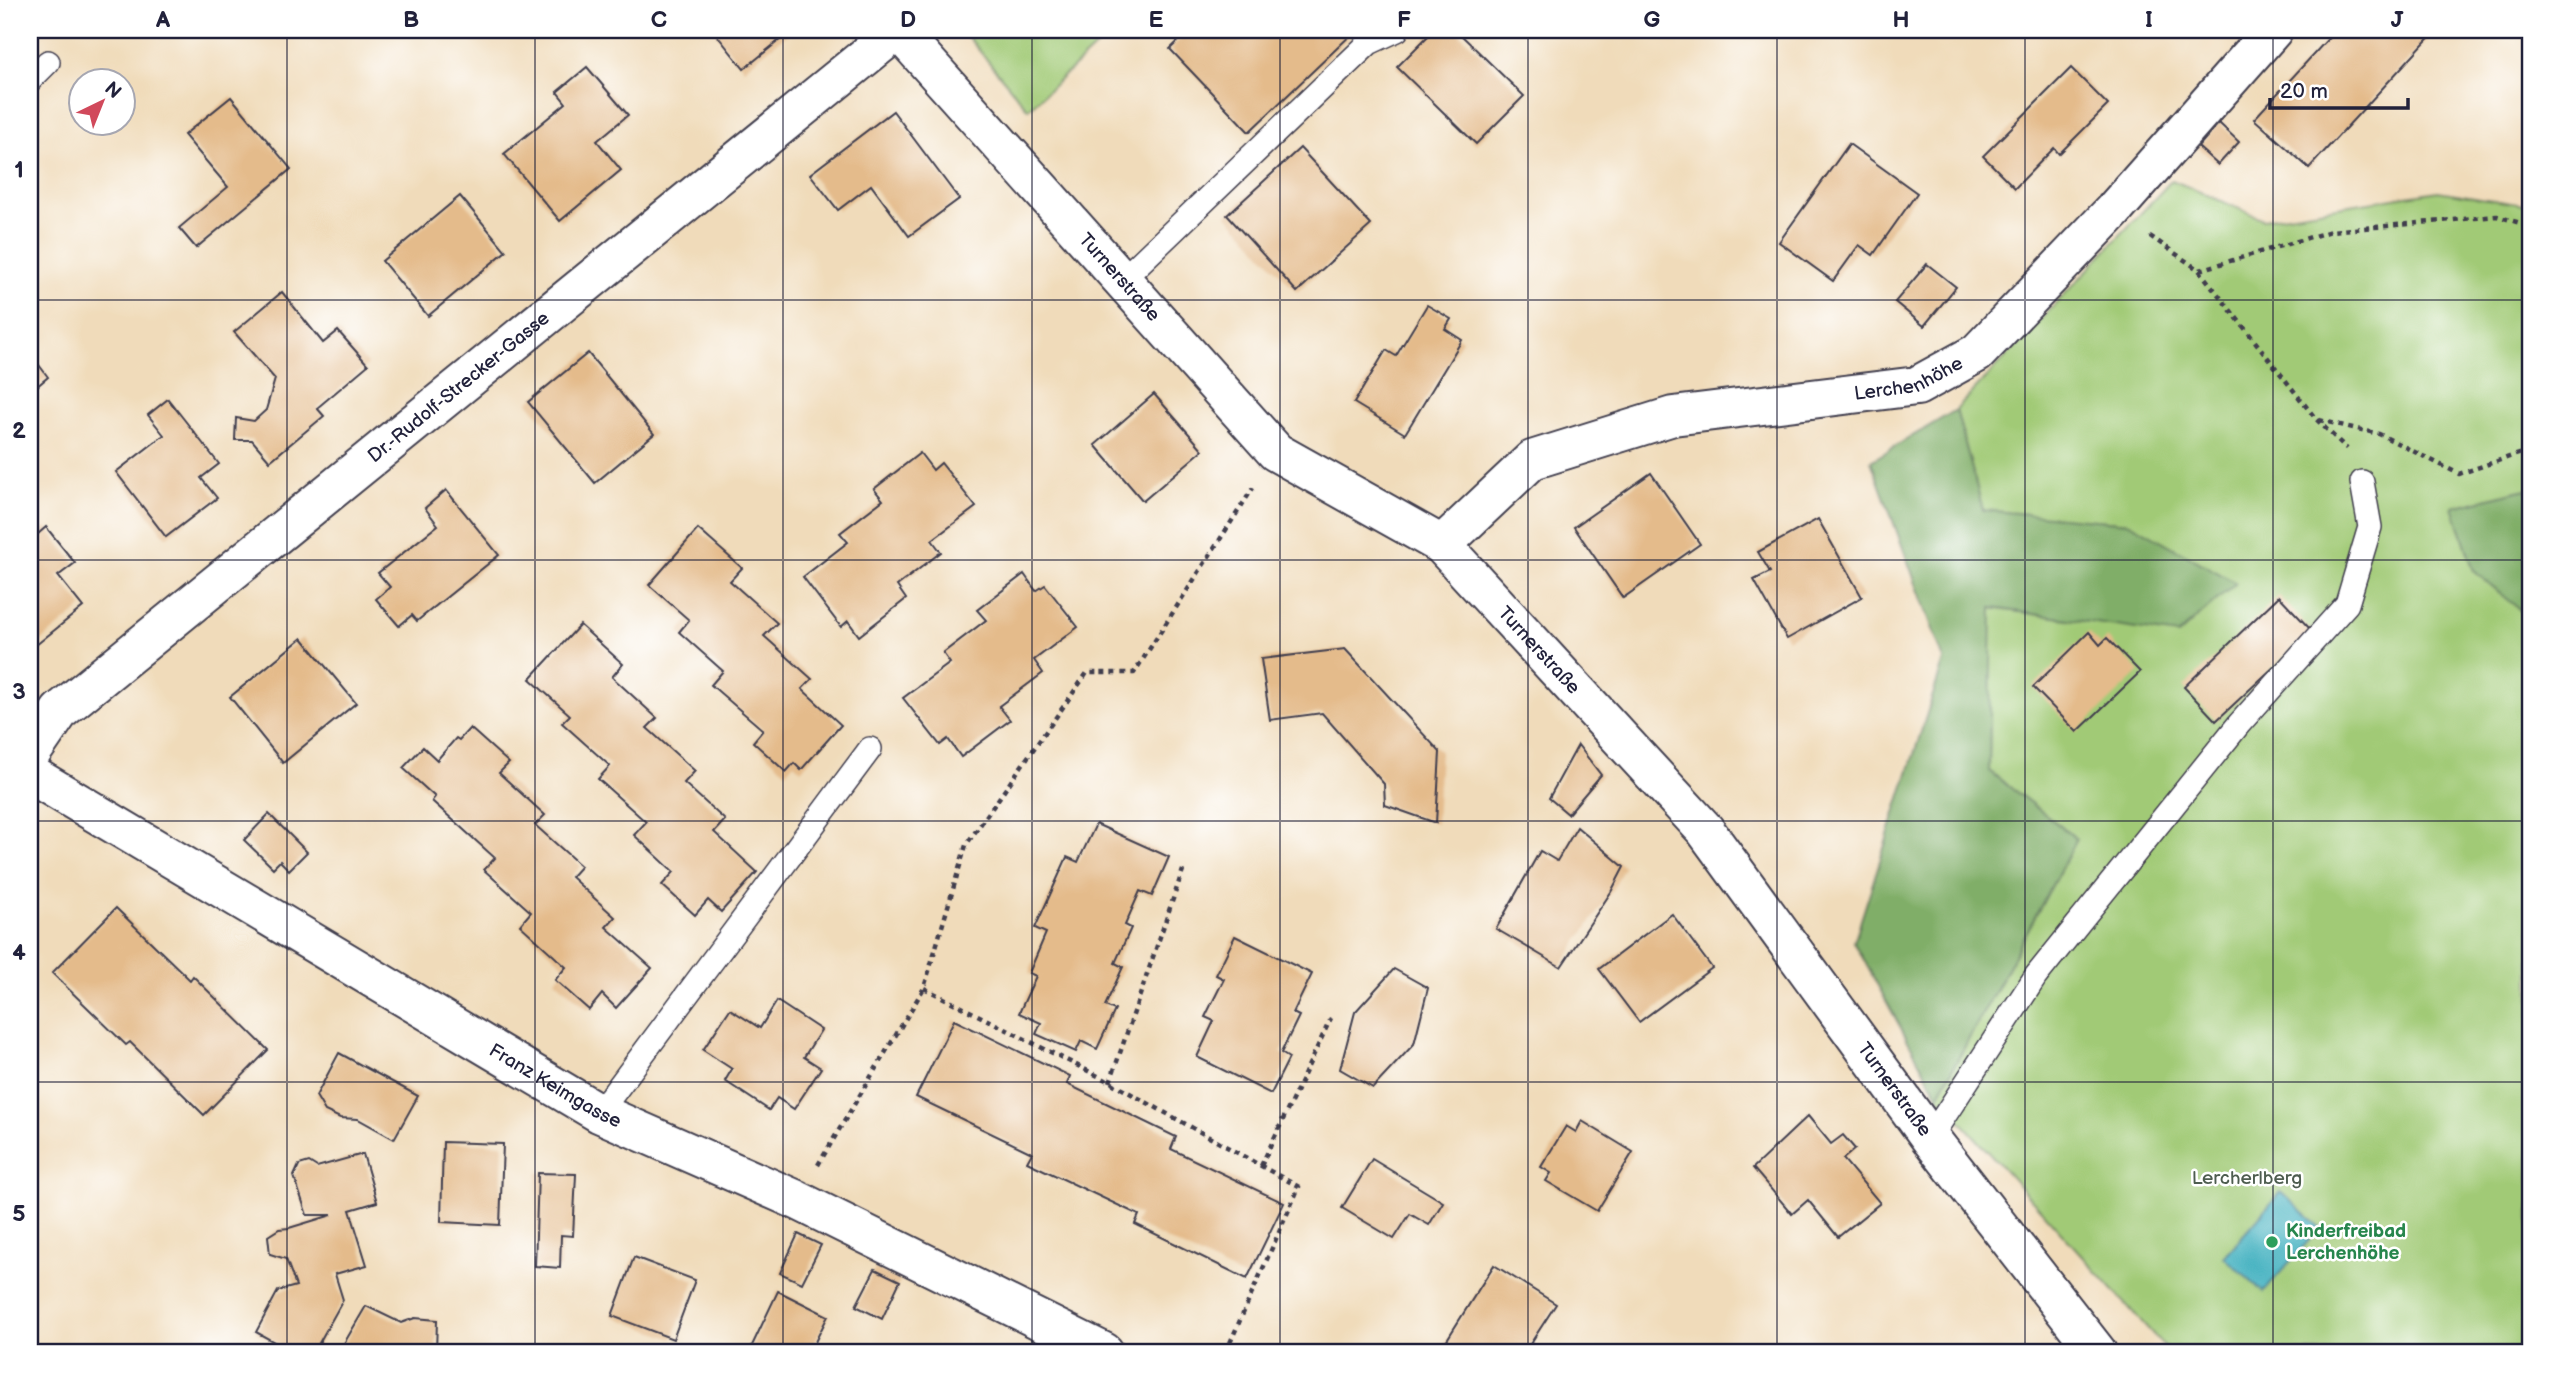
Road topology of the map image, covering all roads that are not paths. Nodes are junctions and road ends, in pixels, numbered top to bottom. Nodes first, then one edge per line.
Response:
1 (898, 30) edge
2 (1397, 30) edge
3 (2273, 30) edge
4 (48, 62) dead end
5 (30, 79) edge
6 (1122, 279) junction
7 (2362, 482) road end
8 (1442, 545) junction
9 (870, 749) dead end
10 (30, 755) edge
11 (30, 774) edge
12 (599, 1113) junction
13 (1930, 1138) junction
14 (1104, 1352) edge
15 (2097, 1352) edge

1 - 6 street, Turnerstraße
1 - 10 street, Dr.-Rudolf-Strecker-Gasse
2 - 6 lane
3 - 8 street, Lerchenhöhe
4 - 5 lane
6 - 8 street, Turnerstraße
7 - 13 lane
8 - 13 street, Turnerstraße
9 - 12 lane
11 - 12 street, Franz Keimgasse
12 - 14 street, Franz Keimgasse
13 - 15 street, Turnerstraße

